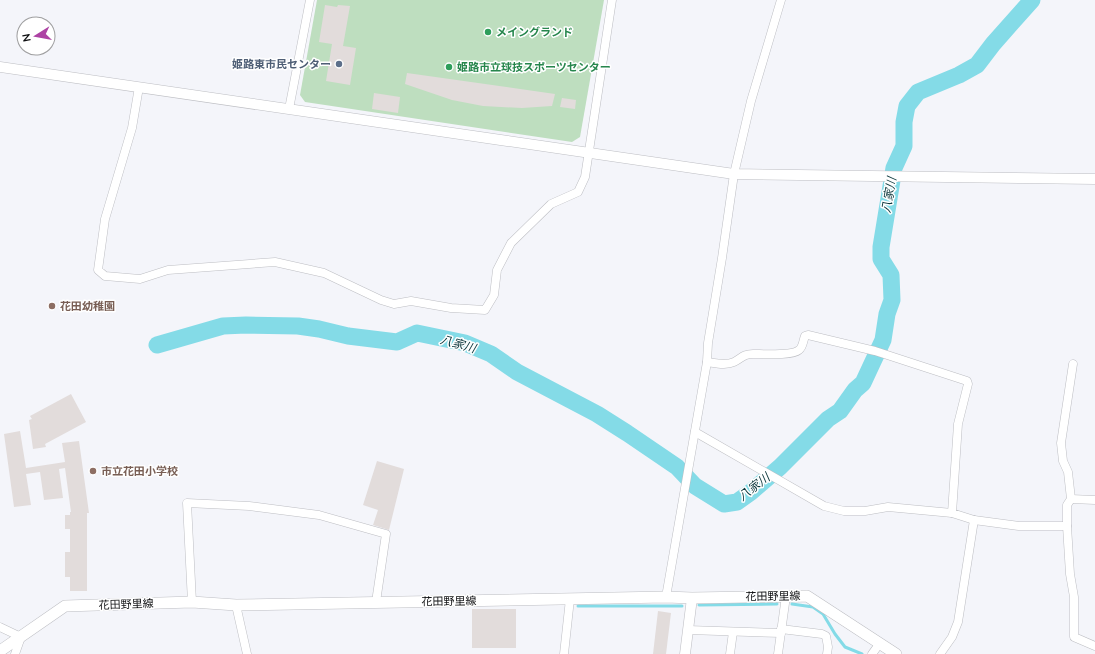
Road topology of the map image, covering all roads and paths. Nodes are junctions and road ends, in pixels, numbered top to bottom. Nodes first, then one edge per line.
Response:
1 (310, 0) edge
2 (612, 0) edge
3 (781, 0) edge
4 (0, 67) edge
5 (139, 87) junction
6 (289, 109) junction
7 (588, 153) junction
8 (734, 174) junction
9 (1095, 179) edge
10 (707, 362) junction
11 (1073, 364) dead end
12 (695, 432) junction
13 (1071, 499) junction
14 (1095, 500) edge
15 (952, 513) junction
16 (974, 520) junction
17 (1067, 526) junction
18 (786, 596) junction
19 (666, 597) junction
20 (692, 598) junction
21 (570, 599) junction
22 (192, 602) junction
23 (376, 602) junction
24 (236, 605) junction
25 (0, 627) edge
26 (688, 630) junction
27 (781, 631) junction
28 (733, 632) junction
29 (21, 637) junction
30 (880, 643) junction
31 (1095, 646) edge
32 (0, 651) edge
33 (15, 654) edge
34 (248, 654) edge
35 (564, 654) edge
36 (685, 654) edge
37 (730, 654) edge
38 (778, 654) edge
39 (827, 654) edge
40 (872, 654) edge
41 (896, 654) edge
42 (940, 654) edge

1 - 6 street
2 - 7 street
3 - 8 street
4 - 5 street
5 - 6 street
5 - 7 street
6 - 7 street
7 - 8 street
8 - 9 street
8 - 10 street
10 - 12 street
10 - 15 street
11 - 13 street
12 - 15 street
12 - 19 street
13 - 14 street
13 - 17 street
15 - 16 street
16 - 17 street
16 - 42 street
17 - 31 street
18 - 20 main road, 花田野里線
18 - 27 street
18 - 30 main road, 花田野里線
19 - 20 main road, 花田野里線
19 - 21 main road, 花田野里線
20 - 26 street
21 - 23 main road, 花田野里線
21 - 35 street
22 - 23 street
22 - 24 main road, 花田野里線
22 - 29 main road, 花田野里線
23 - 24 main road, 花田野里線
24 - 34 street
25 - 29 street
26 - 28 street
26 - 36 street
27 - 28 street
27 - 38 street
27 - 39 street
28 - 37 street
29 - 32 main road, 花田野里線
29 - 33 street
30 - 40 street
30 - 41 main road, 花田野里線

